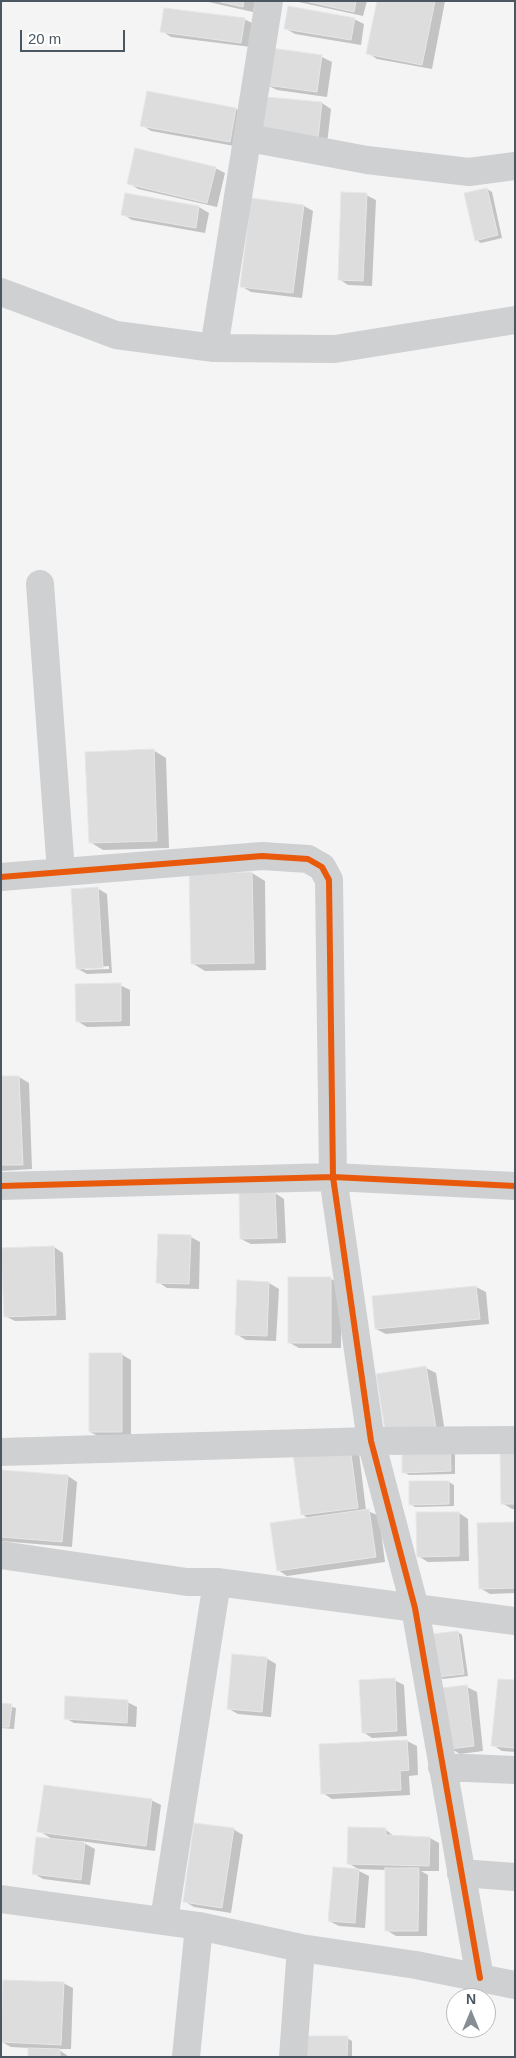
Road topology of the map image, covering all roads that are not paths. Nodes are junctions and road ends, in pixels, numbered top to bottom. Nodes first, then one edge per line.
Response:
1 (269, 1) edge
2 (249, 138) junction
3 (515, 166) edge
4 (1, 292) edge
5 (515, 320) edge
6 (214, 348) junction
7 (40, 584) dead end
8 (61, 872) junction
9 (1, 877) edge
10 (332, 1177) junction
11 (1, 1186) edge
12 (515, 1186) edge
13 (515, 1440) edge
14 (371, 1441) junction
15 (1, 1452) edge
16 (1, 1555) edge
17 (217, 1582) junction
18 (415, 1608) junction
19 (515, 1622) edge
20 (442, 1766) junction
21 (515, 1770) edge
22 (461, 1873) junction
23 (515, 1877) edge
24 (1, 1899) edge
25 (164, 1920) junction
26 (199, 1926) junction
27 (301, 1948) junction
28 (480, 1978) junction
29 (515, 1985) edge
30 (186, 2057) edge
31 (293, 2057) edge

1 - 2 street
2 - 3 street
2 - 6 street
4 - 6 street
5 - 6 street
7 - 8 street
8 - 9 street
8 - 10 street
10 - 11 street
10 - 12 street
10 - 14 street
13 - 14 street
14 - 15 street
14 - 18 street
16 - 17 street
17 - 18 street
17 - 25 street
18 - 19 street
18 - 20 street
20 - 21 street
20 - 22 street
22 - 23 street
22 - 28 street
24 - 25 street
25 - 26 street
26 - 27 street
26 - 30 street
27 - 28 street
27 - 31 street
28 - 29 street

